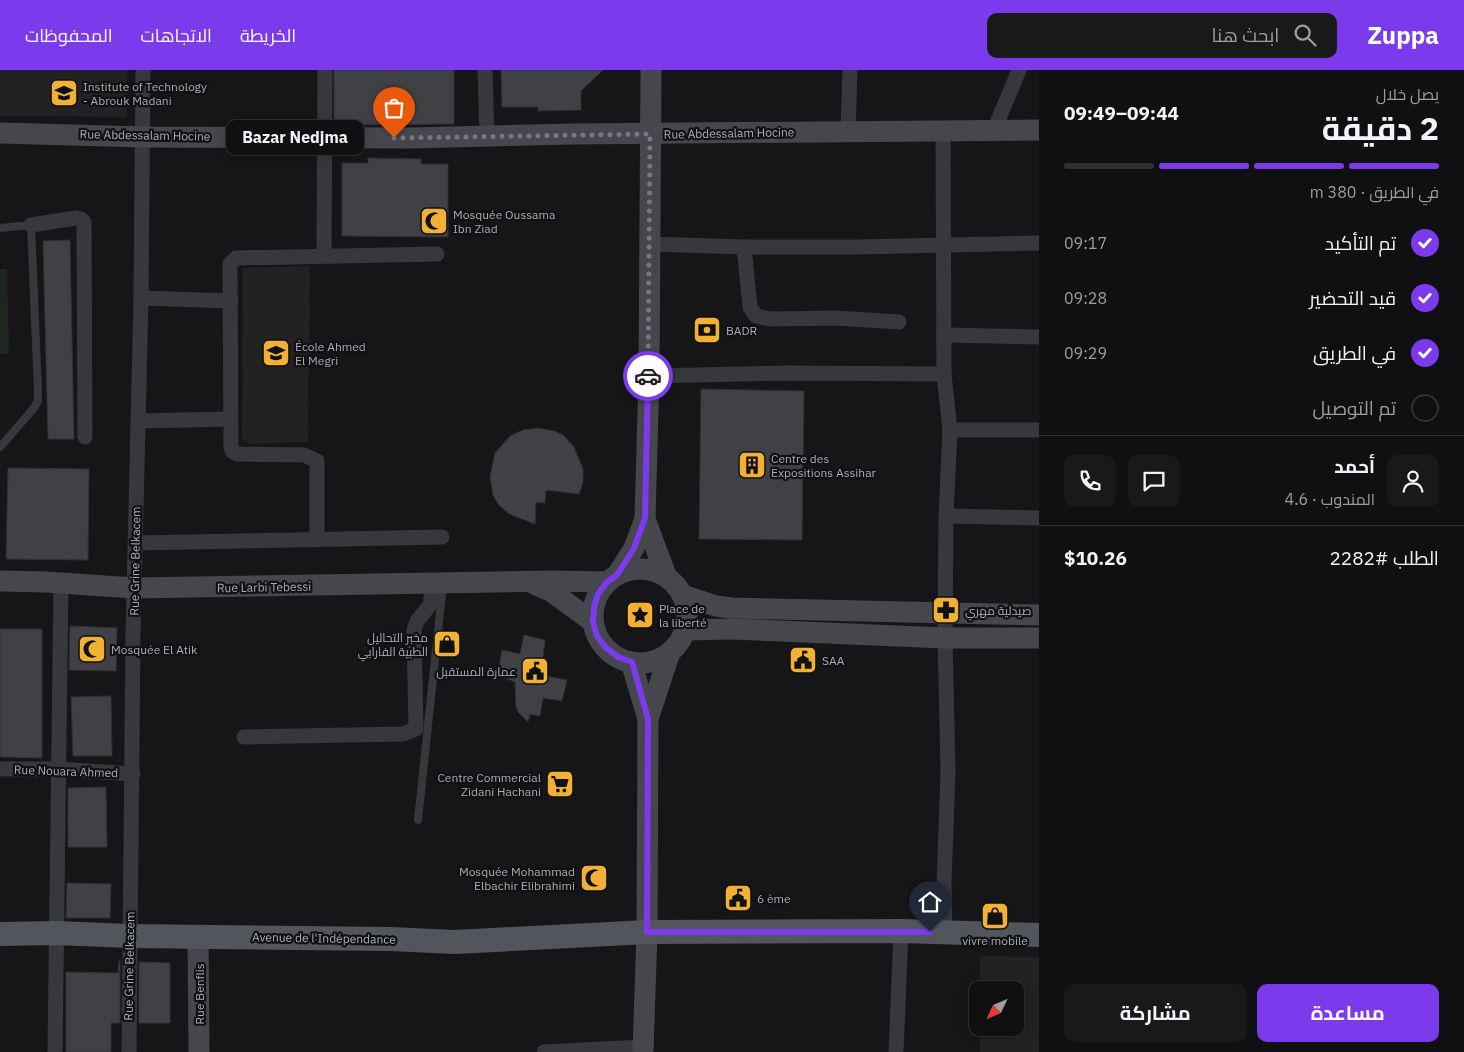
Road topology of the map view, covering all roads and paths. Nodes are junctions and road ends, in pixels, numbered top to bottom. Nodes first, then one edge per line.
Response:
1 (143, 70) edge
2 (324, 70) edge
3 (485, 70) edge
4 (651, 70) edge
5 (850, 70) edge
6 (1019, 70) edge
7 (994, 130) junction
8 (1039, 130) edge
9 (848, 131) junction
10 (943, 131) junction
11 (0, 133) edge
12 (650, 134) junction
13 (487, 136) junction
14 (143, 137) junction
15 (323, 138) junction
16 (31, 225) junction
17 (0, 228) edge
18 (1039, 243) edge
19 (650, 244) junction
20 (943, 244) junction
21 (744, 247) junction
22 (436, 254) dead end
23 (324, 255) junction
24 (141, 298) junction
25 (231, 301) junction
26 (899, 322) dead end
27 (944, 334) junction
28 (1039, 337) edge
29 (944, 374) junction
30 (648, 376) junction
31 (230, 420) junction
32 (138, 421) junction
33 (950, 430) junction
34 (1039, 430) edge
35 (85, 437) dead end
36 (0, 447) edge
37 (946, 516) junction
38 (645, 518) junction
39 (1039, 518) edge
40 (442, 537) dead end
41 (316, 538) junction
42 (135, 543) junction
43 (612, 578) junction
44 (667, 578) junction
45 (0, 581) edge
46 (529, 582) junction
47 (61, 583) junction
48 (438, 584) junction
49 (134, 588) junction
50 (682, 595) junction
51 (945, 612) junction
52 (1039, 615) edge
53 (593, 622) junction
54 (684, 630) junction
55 (945, 638) junction
56 (1039, 638) edge
57 (670, 652) junction
58 (632, 662) junction
59 (648, 719) junction
60 (244, 737) dead end
61 (0, 769) edge
62 (58, 769) junction
63 (133, 774) junction
64 (418, 820) dead end
65 (901, 930) junction
66 (647, 932) junction
67 (944, 932) junction
68 (56, 933) junction
69 (0, 934) edge
70 (1039, 935) edge
71 (129, 936) junction
72 (198, 936) junction
73 (643, 1050) edge
74 (55, 1052) edge
75 (129, 1052) edge
76 (199, 1052) edge
77 (544, 1052) edge
78 (896, 1052) edge

1 - 14 street, Rue Grine Belkacem
2 - 15 street
3 - 13 street
4 - 12 main road
5 - 9 street
6 - 7 street
7 - 8 main road, Rue Abdessalam Hocine
7 - 10 main road, Rue Abdessalam Hocine
9 - 10 main road, Rue Abdessalam Hocine
9 - 12 main road, Rue Abdessalam Hocine
10 - 20 street
11 - 14 main road, Rue Abdessalam Hocine
12 - 13 main road, Rue Abdessalam Hocine
12 - 19 main road
13 - 15 main road, Rue Abdessalam Hocine
14 - 15 main road, Rue Abdessalam Hocine
14 - 24 street, Rue Grine Belkacem
15 - 23 street
16 - 17 lane
16 - 35 street
16 - 36 lane
18 - 20 street
19 - 21 street
19 - 30 main road
20 - 21 street
20 - 27 street
21 - 26 street
22 - 23 street
23 - 25 street
24 - 25 street
24 - 32 street, Rue Grine Belkacem
25 - 31 street
27 - 28 street
27 - 29 street
29 - 30 street
29 - 33 street
30 - 38 main road
31 - 32 street
31 - 41 street
32 - 42 street, Rue Grine Belkacem
33 - 34 street
33 - 37 street
37 - 39 street
37 - 51 street
38 - 43 main road
38 - 44 main road
40 - 41 street
41 - 42 street
42 - 49 street, Rue Grine Belkacem
43 - 44 main road
43 - 46 main road, Rue Larbi Tebessi
43 - 53 main road
44 - 50 main road
45 - 47 main road, Rue Larbi Tebessi
46 - 48 main road, Rue Larbi Tebessi
46 - 53 main road, Rue Larbi Tebessi
47 - 49 main road, Rue Larbi Tebessi
47 - 62 street
48 - 49 main road, Rue Larbi Tebessi
48 - 60 street
48 - 64 lane
49 - 63 street, Rue Grine Belkacem
50 - 51 main road
50 - 54 main road
51 - 52 main road
51 - 55 street
53 - 58 main road
54 - 55 main road
54 - 57 main road
55 - 56 main road
55 - 67 street
57 - 58 main road
57 - 59 main road
58 - 59 main road
59 - 66 main road
61 - 62 street, Rue Nouara Ahmed
62 - 63 street, Rue Nouara Ahmed
62 - 68 street
63 - 71 street, Rue Grine Belkacem
65 - 66 main road, Avenue de l'Indépendance
65 - 67 main road, Avenue de l'Indépendance
65 - 78 street
66 - 72 main road, Avenue de l'Indépendance
66 - 73 main road
67 - 70 main road, Avenue de l'Indépendance
68 - 69 main road, Avenue de l'Indépendance
68 - 71 main road, Avenue de l'Indépendance
68 - 74 street
71 - 72 main road, Avenue de l'Indépendance
71 - 75 street, Rue Grine Belkacem
72 - 76 main road, Rue Benflis
73 - 77 street

